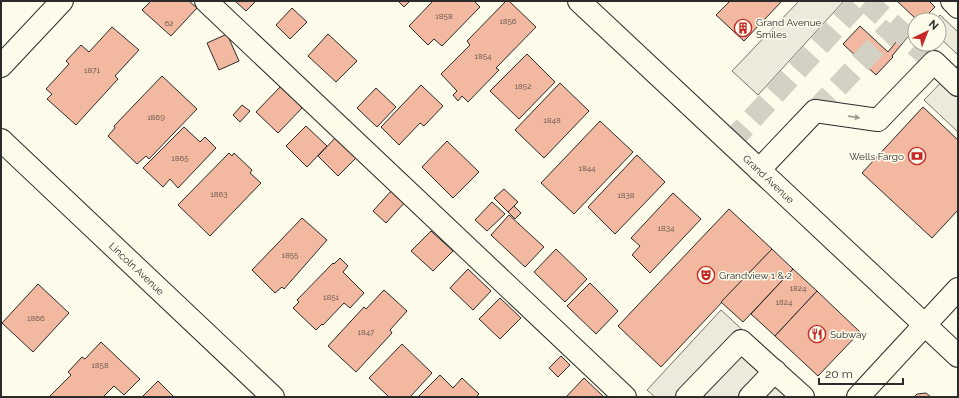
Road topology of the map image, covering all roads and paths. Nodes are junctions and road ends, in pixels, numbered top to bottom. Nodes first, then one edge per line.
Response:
1 (62, 1) edge
2 (206, 1) edge
3 (579, 1) edge
4 (952, 1) edge
5 (958, 7) edge
6 (1, 66) edge
7 (958, 85) edge
8 (1, 140) edge
9 (759, 170) junction
10 (958, 289) edge
11 (924, 325) junction
12 (958, 356) edge
13 (775, 371) junction
14 (273, 397) edge
15 (624, 397) edge
16 (687, 397) edge
17 (750, 397) edge
18 (803, 397) edge
19 (858, 397) edge

1 - 6 street
2 - 15 street
3 - 9 street, Grand Avenue
4 - 5 street
9 -> 7 street
8 - 14 street, Lincoln Avenue
9 - 11 street, Grand Avenue
10 - 11 street
11 - 12 street, Grand Avenue
11 - 19 street
13 - 16 street
13 - 17 street
13 - 18 street

